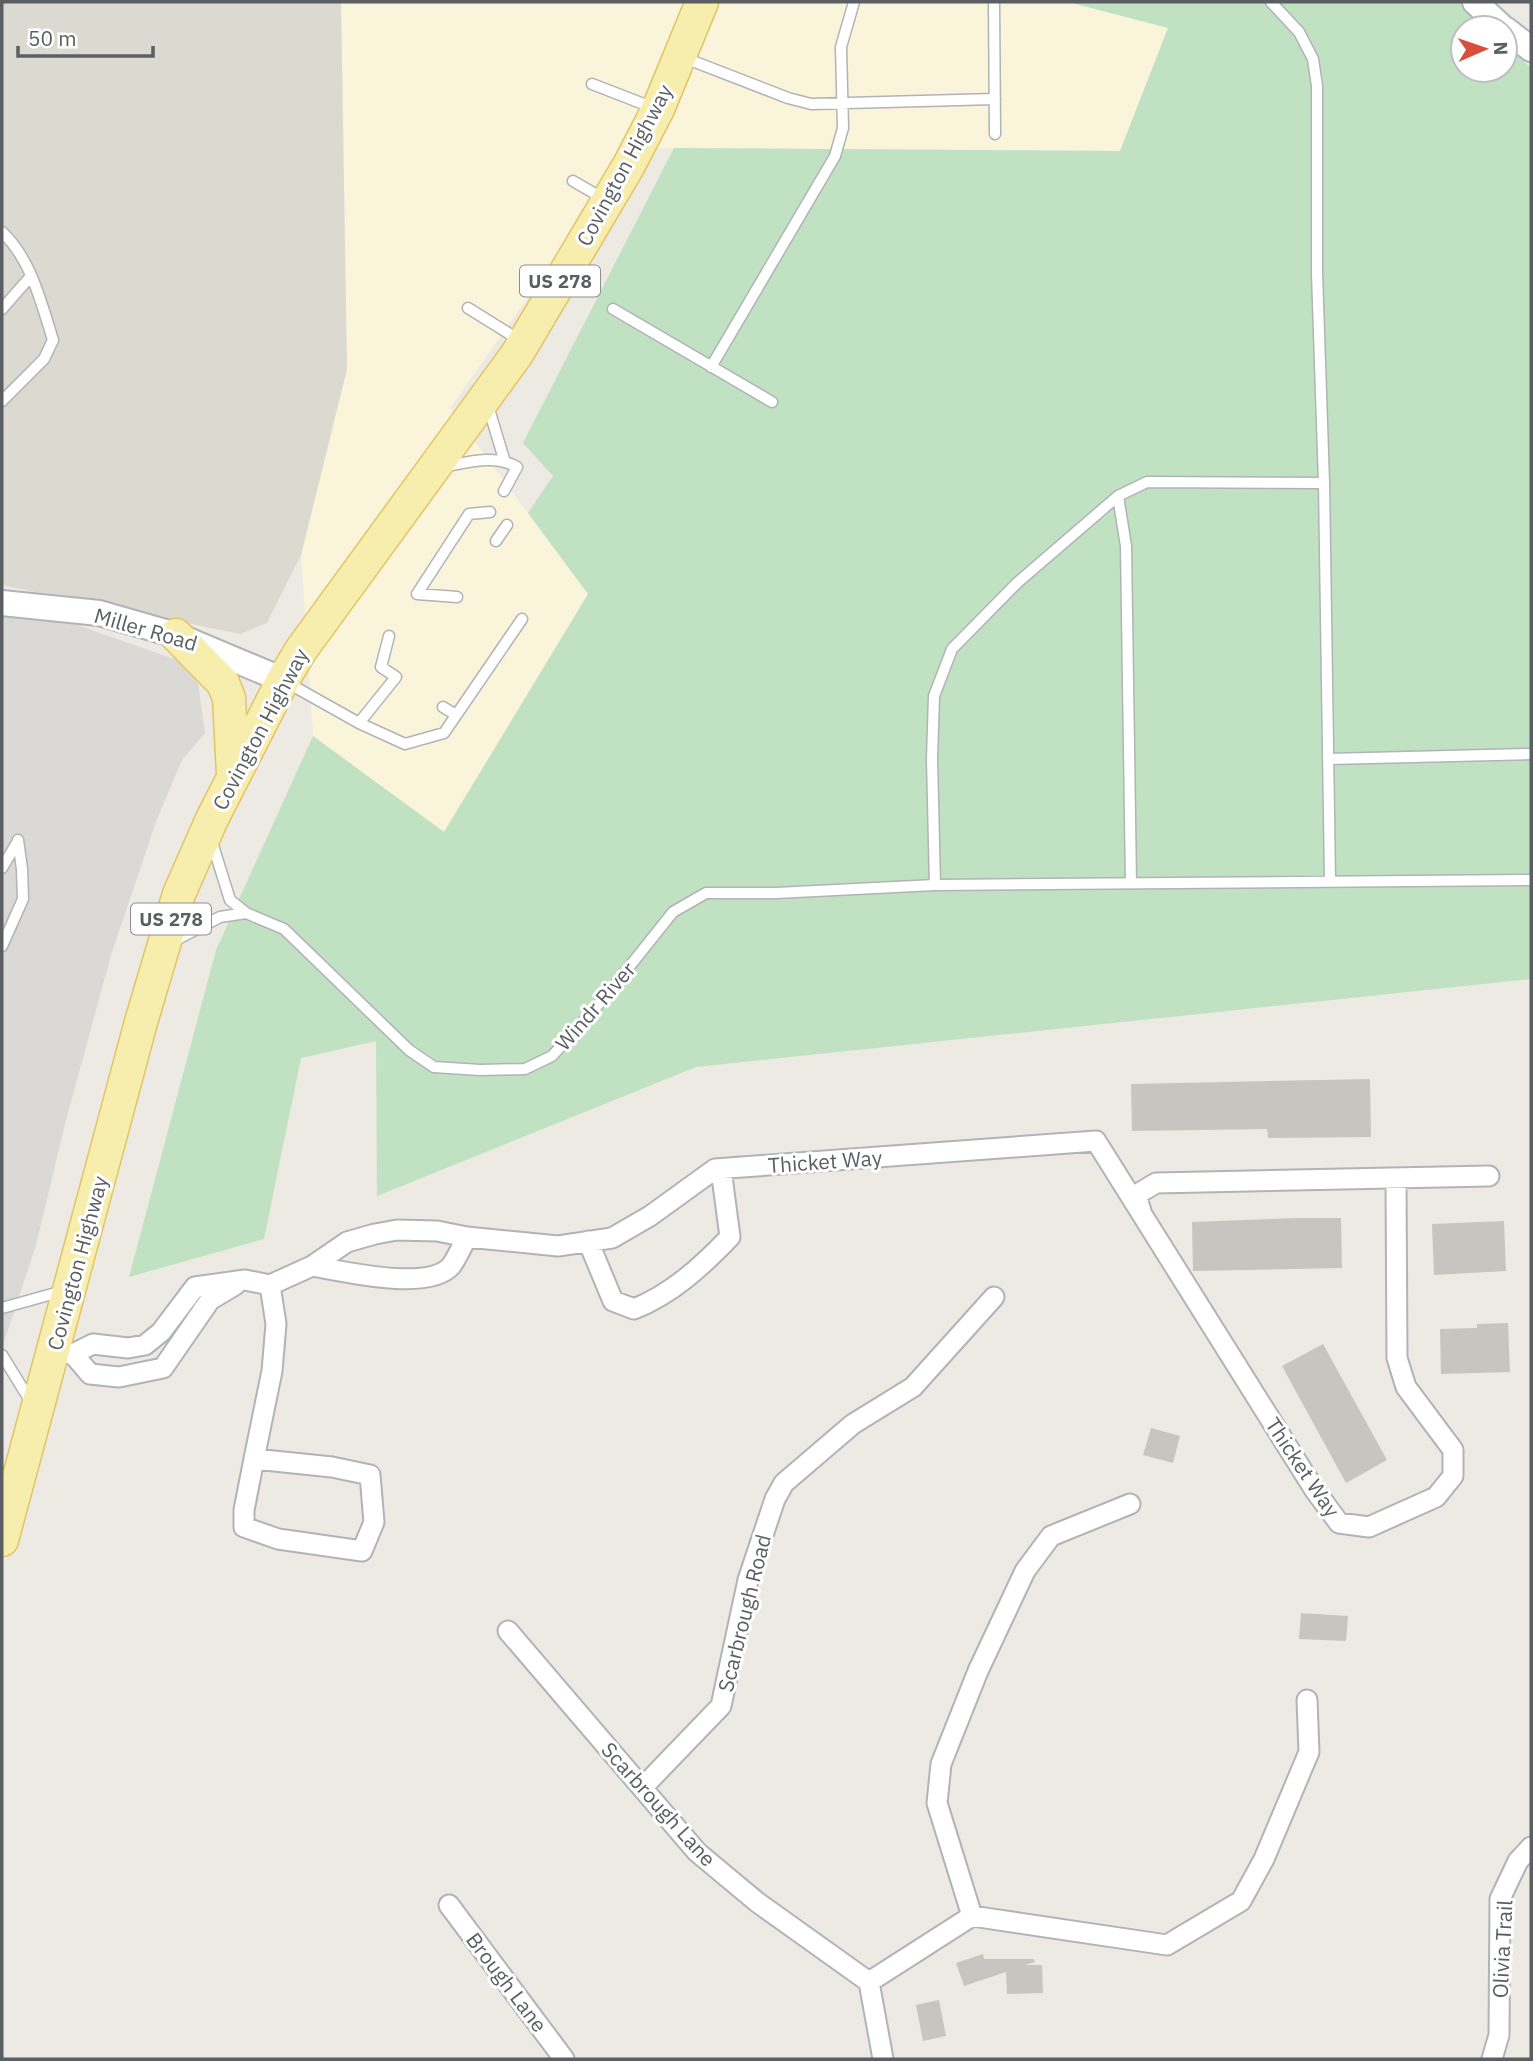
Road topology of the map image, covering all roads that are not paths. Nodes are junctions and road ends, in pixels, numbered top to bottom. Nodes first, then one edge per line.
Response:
1 (702, 2) edge
2 (854, 2) edge
3 (994, 2) edge
4 (1270, 2) edge
5 (1475, 2) edge
6 (1488, 14) edge
7 (680, 57) junction
8 (592, 84) dead end
9 (995, 99) junction
10 (843, 104) junction
11 (658, 109) junction
12 (995, 134) dead end
13 (573, 181) dead end
14 (607, 201) junction
15 (2, 232) edge
16 (31, 276) junction
17 (468, 307) dead end
18 (2, 309) edge
19 (613, 309) dead end
20 (524, 342) junction
21 (711, 367) junction
22 (486, 397) junction
23 (2, 401) edge
24 (772, 402) dead end
25 (504, 459) junction
26 (433, 470) junction
27 (1324, 483) junction
28 (504, 491) dead end
29 (1118, 496) junction
30 (490, 512) dead end
31 (507, 525) dead end
32 (496, 541) dead end
33 (457, 597) dead end
34 (2, 603) edge
35 (522, 619) dead end
36 (176, 635) junction
37 (389, 636) dead end
38 (283, 680) junction
39 (443, 707) dead end
40 (456, 715) junction
41 (359, 723) junction
42 (1531, 754) edge
43 (1329, 759) junction
44 (233, 778) junction
45 (208, 829) junction
46 (2, 868) edge
47 (1330, 880) junction
48 (1531, 880) edge
49 (1131, 883) junction
50 (935, 885) junction
51 (246, 913) junction
52 (2, 946) edge
53 (163, 947) junction
54 (722, 1169) junction
55 (1489, 1176) dead end
56 (1396, 1178) junction
57 (1141, 1212) junction
58 (467, 1237) junction
59 (588, 1241) junction
60 (312, 1266) junction
61 (245, 1280) junction
62 (270, 1285) junction
63 (70, 1289) junction
64 (994, 1297) dead end
65 (2, 1308) edge
66 (63, 1353) junction
67 (2, 1355) edge
68 (37, 1412) junction
69 (254, 1459) junction
70 (1130, 1504) dead end
71 (2, 1540) edge
72 (509, 1631) dead end
73 (1307, 1700) dead end
74 (643, 1787) junction
75 (1531, 1846) edge
76 (449, 1905) dead end
77 (972, 1916) junction
78 (869, 1982) junction
79 (564, 2059) edge
80 (883, 2059) edge
81 (1492, 2059) edge

1 - 7 main road, Covington Highway / US 278
2 - 10 lane
3 - 9 lane
4 - 27 lane
5 - 6 street
7 - 10 lane
7 - 11 main road, Covington Highway / US 278
8 - 11 lane
9 - 10 lane
9 - 12 lane
10 - 21 lane
11 - 14 main road, Covington Highway / US 278
13 - 14 lane
14 - 20 main road, Covington Highway / US 278
15 - 16 lane
16 - 18 lane
16 - 23 lane
17 - 20 lane
19 - 21 lane
20 - 22 main road, Covington Highway / US 278
21 - 24 lane
22 - 25 lane
22 - 26 main road, Covington Highway / US 278
25 - 26 lane
25 - 28 lane
26 - 38 main road, Covington Highway / US 278
27 - 29 lane
27 - 43 lane
29 - 49 lane
29 - 50 lane
30 - 33 lane
31 - 32 lane
34 - 36 street, Miller Road
35 - 40 lane
36 - 38 street, Miller Road
36 - 44 main road
37 - 41 lane
38 - 41 lane
38 - 44 main road, Covington Highway / US 278
39 - 40 lane
40 - 41 lane
42 - 43 lane
43 - 47 lane
44 - 45 main road, Covington Highway / US 278
45 - 51 lane
45 - 53 main road, Covington Highway / US 278
46 - 52 lane
47 - 48 lane, Windr River
47 - 49 lane, Windr River
49 - 50 lane, Windr River
50 - 51 lane, Windr River
51 - 53 lane
53 - 63 main road, Covington Highway / US 278
54 - 57 street, Thicket Way
54 - 59 street, Thicket Way
54 - 59 street
55 - 56 street
56 - 57 street
56 - 57 street, Thicket Way
58 - 59 street, Thicket Way
58 - 60 street, Thicket Way
58 - 60 street
60 - 62 street, Thicket Way
61 - 62 street
61 - 66 street
61 - 66 street
62 - 69 street
63 - 65 lane
63 - 66 main road, Covington Highway / US 278
64 - 74 street, Scarbrough Road
66 - 68 main road, Covington Highway / US 278
67 - 68 lane
68 - 71 main road, Covington Highway / US 278
69 - 69 street
70 - 77 street
72 - 74 street, Scarbrough Lane
73 - 77 street
74 - 78 street, Scarbrough Lane
75 - 81 street, Olivia Trail
76 - 79 street, Brough Lane
77 - 78 street
78 - 80 street

